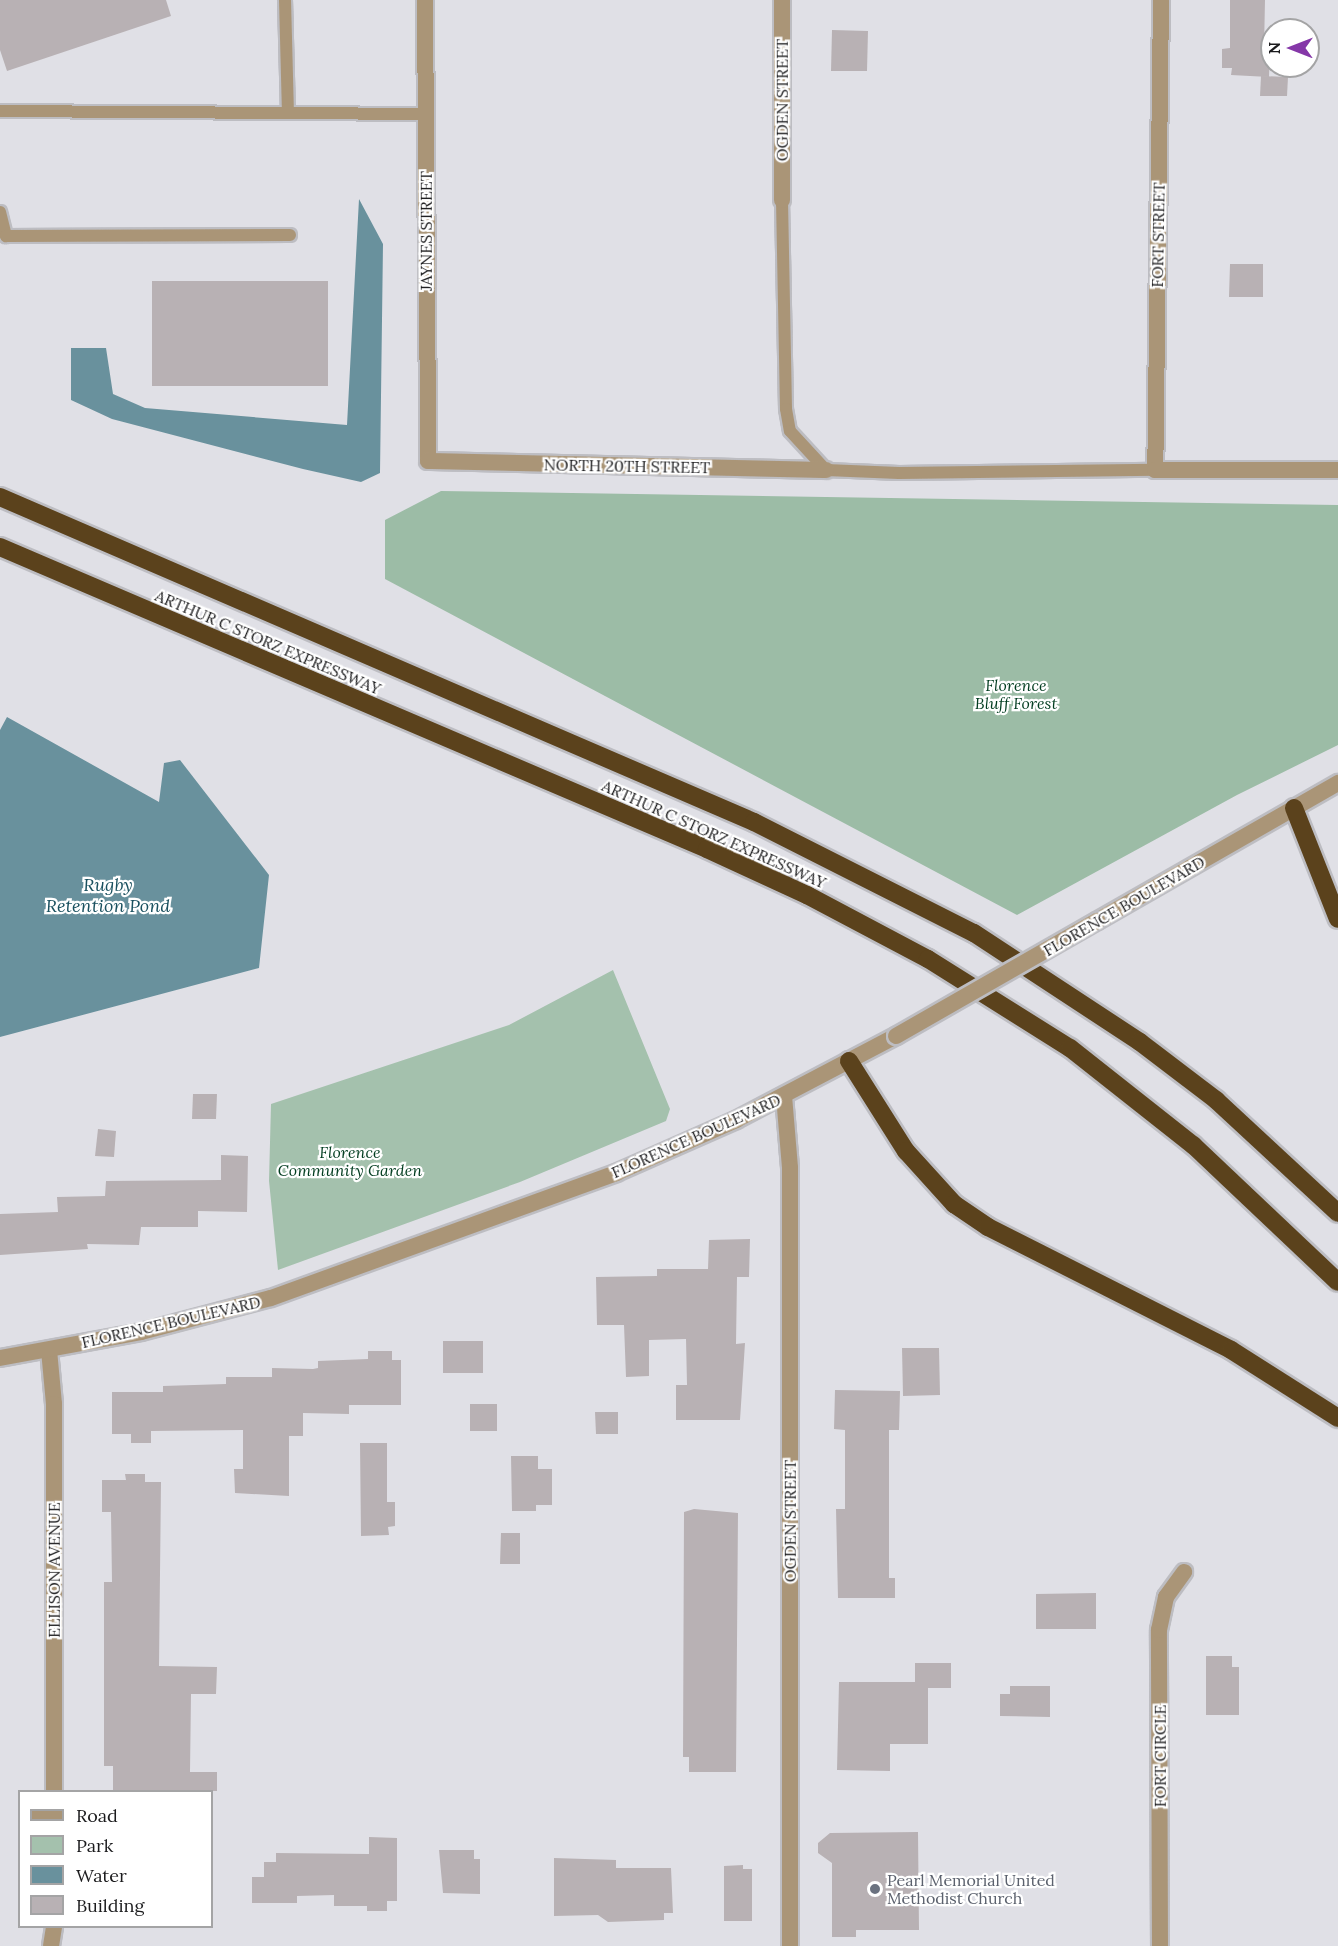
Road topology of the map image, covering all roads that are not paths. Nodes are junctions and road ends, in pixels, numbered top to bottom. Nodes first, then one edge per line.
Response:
1 (285, 0) edge
2 (425, 0) edge
3 (782, 0) edge
4 (1161, 0) edge
5 (0, 111) edge
6 (288, 111) junction
7 (426, 114) junction
8 (782, 200) joint
9 (0, 212) edge
10 (290, 235) dead end
11 (428, 461) joint
12 (825, 470) junction
13 (1155, 470) junction
14 (1338, 470) edge
15 (0, 497) edge
16 (0, 547) edge
17 (1338, 783) edge
18 (1294, 808) junction
19 (1338, 919) edge
20 (849, 1062) junction
21 (784, 1096) junction
22 (1338, 1213) edge
23 (1338, 1282) edge
24 (49, 1350) junction
25 (0, 1358) edge
26 (1338, 1418) edge
27 (1184, 1572) dead end
28 (54, 1790) edge
29 (54, 1928) edge
30 (51, 1946) edge
31 (790, 1946) edge
32 (1160, 1946) edge

1 - 6 lane
2 - 7 street, JAYNES STREET
3 - 8 street, OGDEN STREET
4 - 13 street, FORT STREET
5 - 6 lane
6 - 7 lane
7 - 11 street, JAYNES STREET
8 - 12 lane
9 - 10 lane
11 - 12 street, NORTH 20TH STREET
12 - 13 lane
13 - 14 street
15 - 22 highway, ARTHUR C STORZ EXPRESSWAY
16 - 23 highway, ARTHUR C STORZ EXPRESSWAY
17 - 18 street, FLORENCE BOULEVARD
18 - 19 highway
18 - 20 street, FLORENCE BOULEVARD, bridge
20 - 21 street, FLORENCE BOULEVARD
20 - 26 highway
21 - 24 street, FLORENCE BOULEVARD
21 - 31 street, OGDEN STREET
24 - 25 street, FLORENCE BOULEVARD
24 - 28 street, ELLISON AVENUE
27 - 32 street, FORT CIRCLE
29 - 30 street

